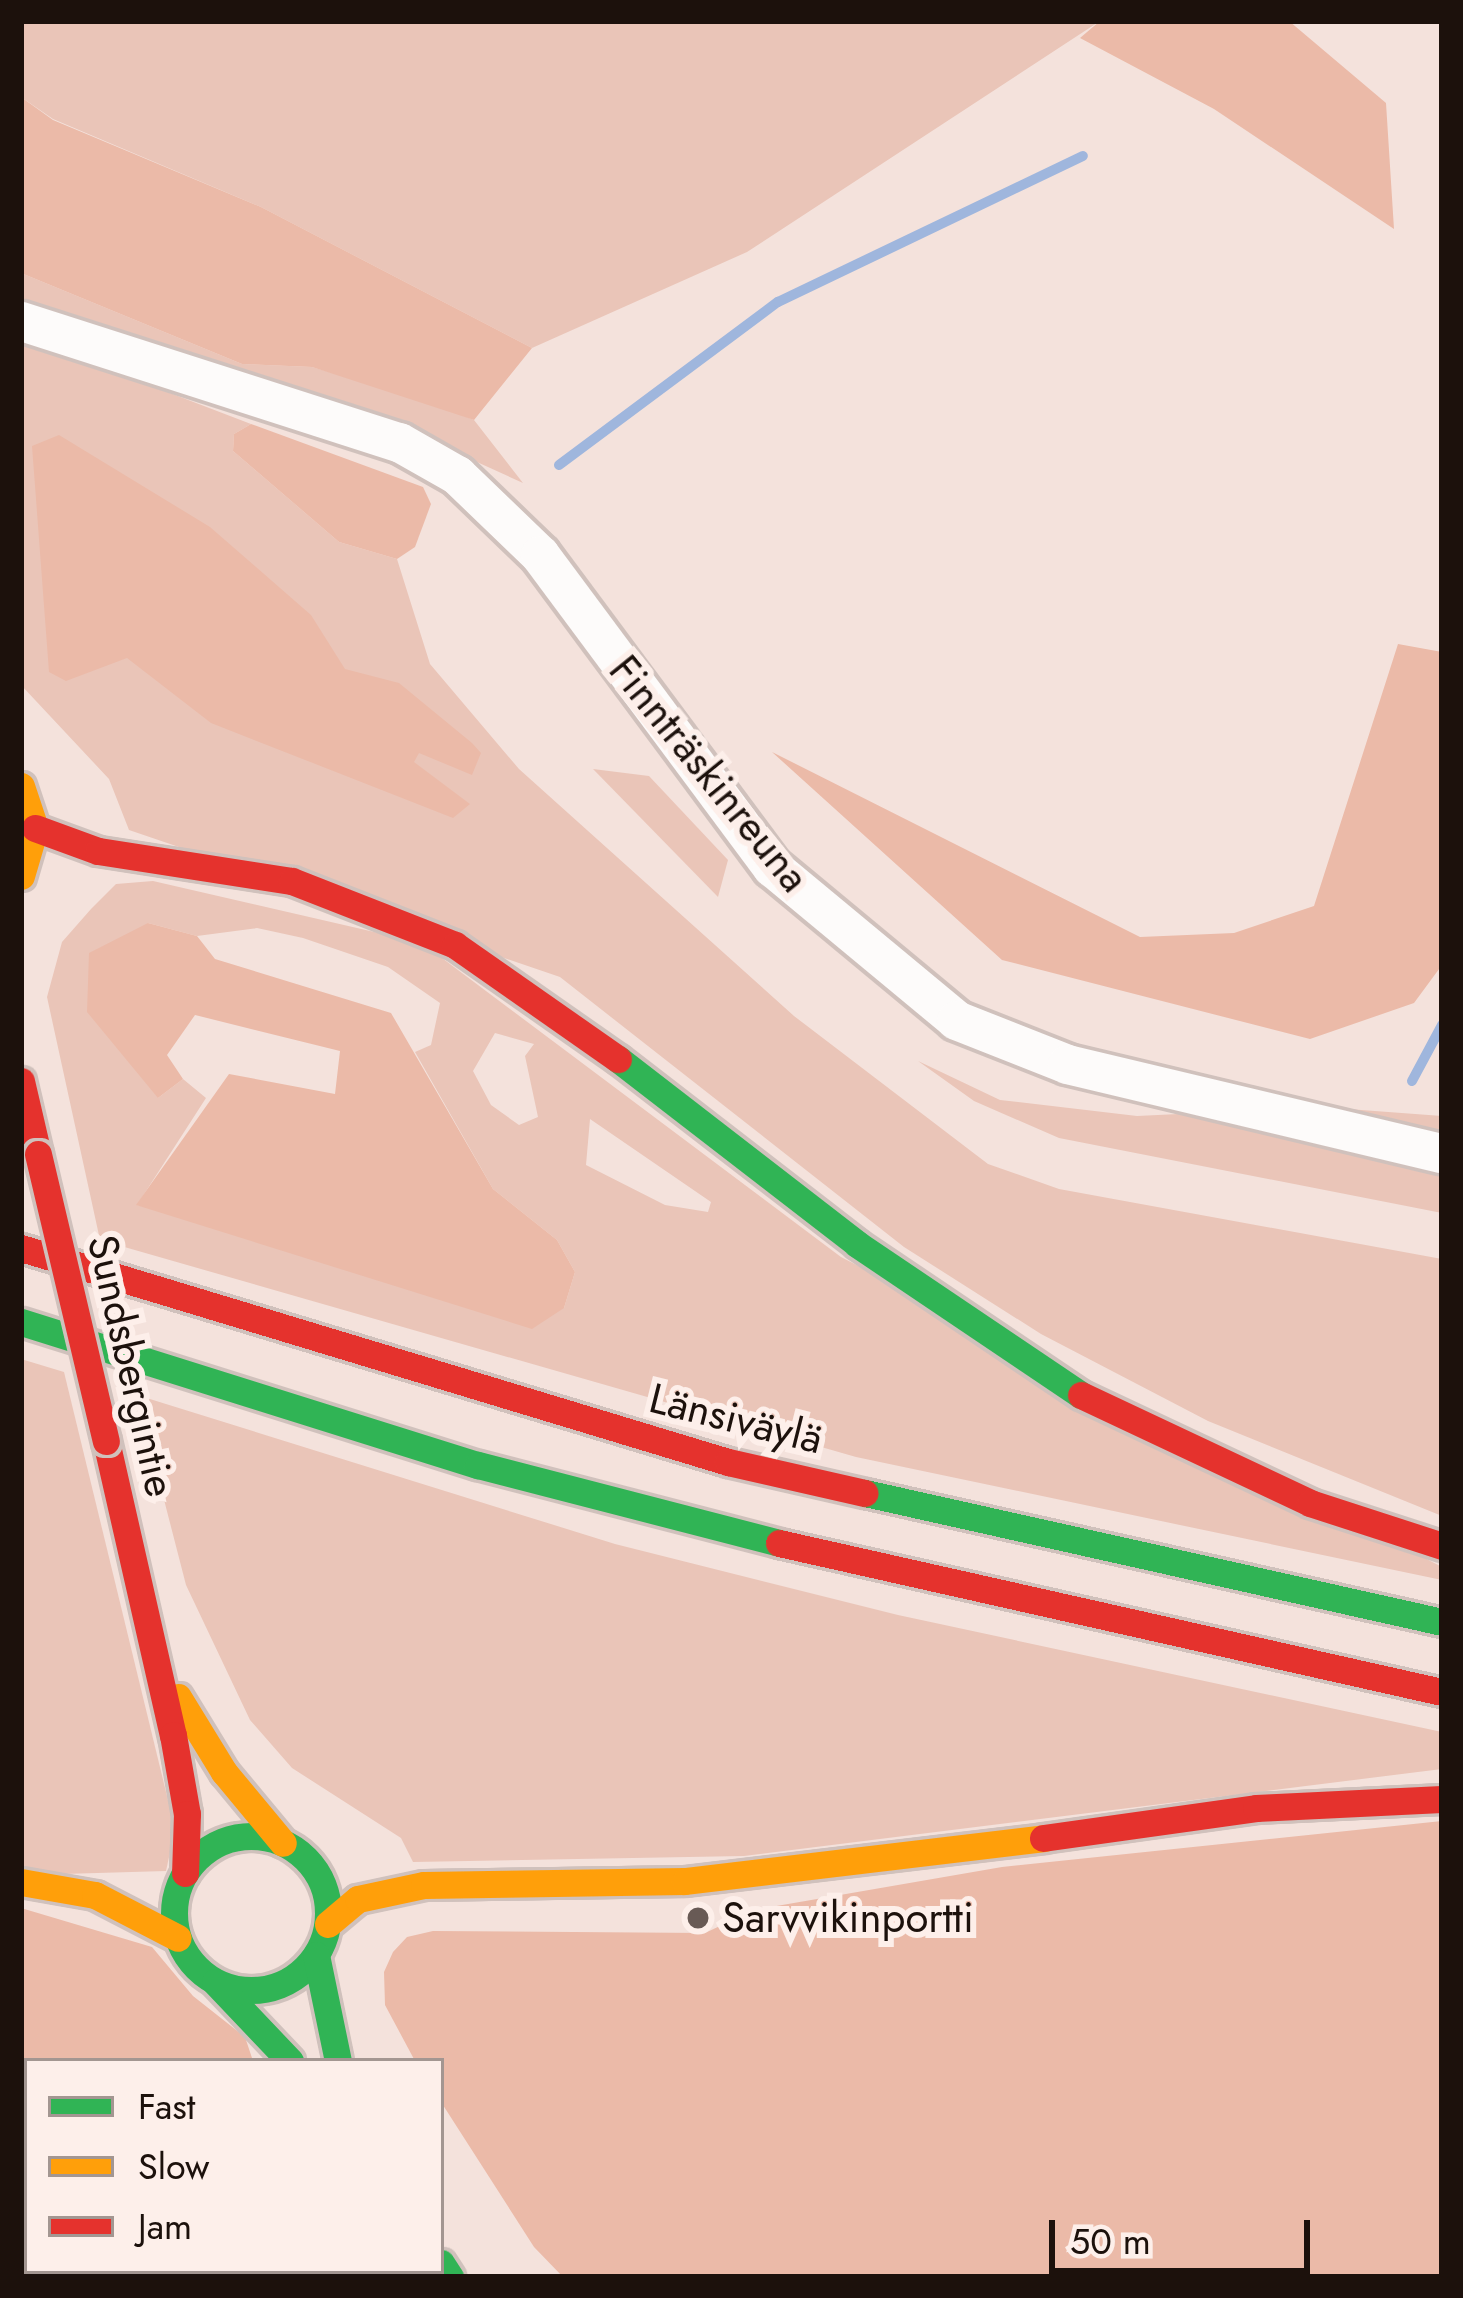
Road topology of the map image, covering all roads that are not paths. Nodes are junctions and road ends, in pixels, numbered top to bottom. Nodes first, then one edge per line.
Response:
1 (21, 321) edge
2 (21, 786) edge
3 (35, 828) junction
4 (21, 876) edge
5 (21, 1081) edge
6 (1442, 1153) edge
7 (21, 1248) edge
8 (21, 1322) edge
9 (1442, 1546) edge
10 (1442, 1622) edge
11 (160, 1670) junction
12 (1442, 1692) edge
13 (1442, 1799) edge
14 (283, 1843) junction
15 (185, 1873) junction
16 (21, 1882) edge
17 (328, 1924) junction
18 (178, 1937) junction
19 (316, 1955) junction
20 (215, 1982) junction
21 (287, 2058) edge
22 (337, 2058) edge

1 - 6 street, Finnträskinreuna
2 - 3 main road
3 - 4 main road
3 - 9 main road
5 - 11 main road, Sundsbergintie, bridge
7 - 10 main road, Länsiväylä
8 - 12 main road
11 - 14 main road, Sundsbergintie
11 - 15 main road, Sundsbergintie
13 - 17 main road
14 - 15 main road
14 - 17 main road
15 - 18 main road
16 - 18 main road
17 - 19 main road
18 - 20 main road
19 - 20 main road
19 - 22 main road
20 - 21 main road

